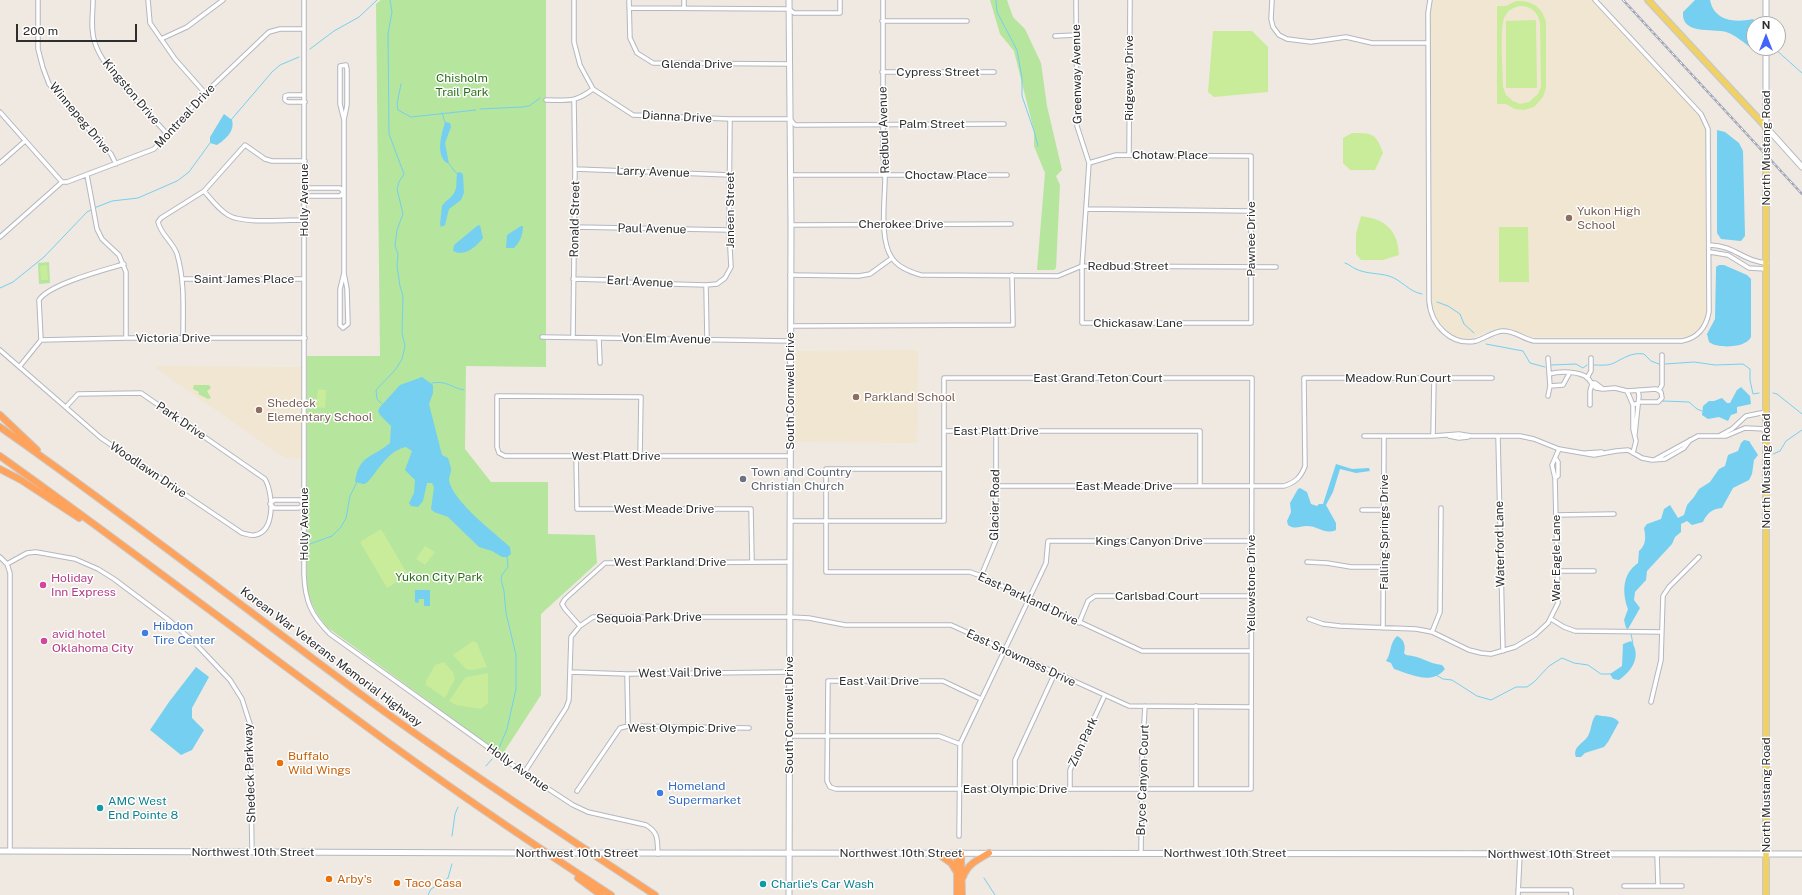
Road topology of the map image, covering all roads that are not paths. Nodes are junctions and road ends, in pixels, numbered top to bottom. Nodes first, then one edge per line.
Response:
1 (38, 0) edge
2 (93, 0) edge
3 (148, 0) edge
4 (222, 0) edge
5 (304, 0) edge
6 (574, 0) edge
7 (629, 0) edge
8 (684, 0) edge
9 (789, 0) edge
10 (840, 0) edge
11 (883, 0) edge
12 (1076, 0) edge
13 (1130, 0) edge
14 (1272, 0) edge
15 (1430, 0) edge
16 (1595, 0) edge
17 (1648, 0) edge
18 (1766, 0) edge
19 (629, 8) junction
20 (684, 8) junction
21 (789, 9) junction
22 (1766, 16) edge
23 (882, 21) junction
24 (967, 21) dead end
25 (304, 29) junction
26 (1076, 35) junction
27 (1056, 36) dead end
28 (161, 39) junction
29 (1428, 43) junction
30 (1766, 56) edge
31 (790, 64) junction
32 (882, 72) junction
33 (994, 72) dead end
34 (593, 89) junction
35 (205, 93) junction
36 (304, 95) junction
37 (546, 100) dead end
38 (574, 100) junction
39 (305, 102) junction
40 (0, 112) edge
41 (730, 119) junction
42 (790, 119) junction
43 (344, 120) junction
44 (883, 124) junction
45 (1004, 124) dead end
46 (1766, 128) junction
47 (168, 135) junction
48 (25, 140) junction
49 (1129, 155) junction
50 (1251, 156) joint
51 (304, 161) junction
52 (0, 163) edge
53 (1089, 163) junction
54 (116, 164) junction
55 (1802, 167) edge
56 (576, 169) junction
57 (87, 175) junction
58 (730, 175) junction
59 (790, 175) junction
60 (885, 175) junction
61 (1007, 175) dead end
62 (62, 182) junction
63 (204, 190) junction
64 (304, 192) junction
65 (344, 192) junction
66 (1086, 209) junction
67 (1251, 211) junction
68 (304, 220) junction
69 (885, 224) junction
70 (1010, 224) dead end
71 (791, 225) junction
72 (575, 227) junction
73 (729, 230) junction
74 (0, 237) edge
75 (1710, 245) junction
76 (1710, 252) junction
77 (892, 258) junction
78 (124, 264) junction
79 (1082, 266) junction
80 (1766, 266) junction
81 (1251, 267) junction
82 (1276, 267) dead end
83 (344, 273) junction
84 (790, 275) junction
85 (1012, 275) junction
86 (183, 279) junction
87 (304, 279) junction
88 (573, 279) junction
89 (706, 285) junction
90 (1251, 323) joint
91 (791, 326) junction
92 (183, 337) junction
93 (542, 337) dead end
94 (573, 337) junction
95 (126, 338) junction
96 (304, 338) junction
97 (599, 338) junction
98 (41, 340) junction
99 (706, 340) junction
100 (790, 341) junction
101 (0, 350) edge
102 (1662, 355) dead end
103 (1548, 358) dead end
104 (1591, 358) dead end
105 (600, 363) dead end
106 (20, 366) junction
107 (1549, 374) junction
108 (1569, 374) junction
109 (1252, 378) joint
110 (1304, 378) joint
111 (1434, 378) junction
112 (1492, 378) dead end
113 (1587, 378) junction
114 (1592, 383) junction
115 (1550, 386) junction
116 (1638, 390) junction
117 (1659, 390) junction
118 (1627, 391) junction
119 (1548, 396) dead end
120 (1638, 402) junction
121 (1590, 405) dead end
122 (1633, 405) junction
123 (66, 407) junction
124 (1766, 412) junction
125 (0, 415) edge
126 (1736, 426) junction
127 (0, 427) edge
128 (1766, 429) junction
129 (944, 431) junction
130 (996, 431) junction
131 (1738, 431) junction
132 (1635, 434) junction
133 (1364, 436) dead end
134 (1384, 436) junction
135 (1433, 436) junction
136 (1498, 436) junction
137 (1718, 437) junction
138 (1559, 449) junction
139 (1633, 452) junction
140 (0, 456) edge
141 (576, 456) junction
142 (640, 456) junction
143 (790, 456) junction
144 (52, 465) junction
145 (0, 469) edge
146 (944, 469) junction
147 (996, 486) junction
148 (1200, 486) junction
149 (1252, 486) junction
150 (270, 504) junction
151 (304, 505) junction
152 (1441, 508) dead end
153 (1362, 510) dead end
154 (1384, 510) junction
155 (1614, 514) dead end
156 (1556, 515) junction
157 (790, 521) junction
158 (826, 521) junction
159 (1251, 541) junction
160 (138, 556) junction
161 (0, 557) edge
162 (1699, 557) dead end
163 (752, 562) junction
164 (789, 562) junction
165 (1308, 562) dead end
166 (7, 564) junction
167 (1384, 567) junction
168 (1557, 571) junction
169 (1594, 571) dead end
170 (981, 576) junction
171 (1252, 596) junction
172 (1029, 599) junction
173 (789, 617) junction
174 (1310, 619) dead end
175 (1551, 619) junction
176 (1079, 623) junction
177 (580, 626) junction
178 (1383, 628) junction
179 (1432, 632) junction
180 (1662, 632) junction
181 (1005, 649) junction
182 (1251, 651) junction
183 (1503, 651) junction
184 (571, 672) junction
185 (789, 672) junction
186 (1055, 672) junction
187 (627, 674) junction
188 (1104, 697) junction
189 (981, 699) junction
190 (1651, 702) dead end
191 (1145, 706) junction
192 (1196, 706) junction
193 (1251, 707) junction
194 (628, 726) junction
195 (749, 728) dead end
196 (789, 736) junction
197 (827, 736) junction
198 (960, 744) junction
199 (524, 773) junction
200 (959, 789) junction
201 (1015, 789) junction
202 (1070, 789) junction
203 (1141, 789) junction
204 (1196, 789) junction
205 (1251, 789) joint
206 (577, 791) dead end
207 (960, 836) dead end
208 (0, 851) edge
209 (10, 851) junction
210 (252, 852) junction
211 (937, 853) junction
212 (959, 853) junction
213 (989, 853) junction
214 (1141, 853) junction
215 (658, 854) junction
216 (789, 854) junction
217 (1520, 854) junction
218 (1657, 854) junction
219 (1766, 854) junction
220 (1802, 854) edge
221 (562, 863) junction
222 (957, 872) junction
223 (961, 880) junction
224 (1624, 886) dead end
225 (1658, 886) junction
226 (1682, 886) dead end
227 (1518, 893) edge
228 (601, 895) edge
229 (611, 895) edge
230 (655, 895) edge
231 (789, 895) edge
232 (957, 895) edge
233 (962, 895) edge
234 (1571, 895) edge
235 (1766, 895) edge

1 - 54 street, Winnepeg Drive
2 - 47 street, Kingston Drive
3 - 28 street
4 - 28 street
5 - 25 street, Holly Avenue
6 - 34 street, Dianna Drive
7 - 19 street, Glenda Drive
8 - 20 street
9 - 21 main road, South Cornwell Drive
10 - 21 street
11 - 23 street, Redbud Avenue
12 - 26 street, Greenway Avenue
13 - 49 street, Ridgeway Drive
14 - 29 street
15 - 29 street
16 - 75 street
17 - 46 main road
18 - 22 main road
19 - 20 street
19 - 31 street, Glenda Drive
20 - 21 street
21 - 31 main road, South Cornwell Drive
23 - 24 street
23 - 32 street, Redbud Avenue
25 - 35 street, Montreal Drive
25 - 36 street, Holly Avenue
26 - 27 street
26 - 53 street, Greenway Avenue
28 - 35 street
29 - 76 street
30 - 46 main road, North Mustang Road
31 - 42 main road, South Cornwell Drive
32 - 33 street, Cypress Street
32 - 44 street, Redbud Avenue
34 - 38 street
34 - 41 street, Dianna Drive
35 - 47 street, Montreal Drive
36 - 39 street, Holly Avenue
36 - 39 street
37 - 38 street
38 - 56 street, Ronald Street
39 - 51 street, Holly Avenue
40 - 48 street
41 - 42 street, Dianna Drive
41 - 58 street, Janeen Street
42 - 44 street, Palm Street
42 - 59 main road, South Cornwell Drive
43 - 43 street
43 - 65 street
44 - 45 street, Palm Street
44 - 60 street, Redbud Avenue
46 - 55 main road
46 - 80 main road, North Mustang Road
47 - 54 street, Montreal Drive
48 - 52 street
48 - 62 street
49 - 50 street, Chotaw Place
49 - 53 street, Chotaw Place
50 - 67 street, Pawnee Drive
51 - 63 street
51 - 64 street, Holly Avenue
53 - 66 street, Greenway Avenue
54 - 57 street, Montreal Drive
56 - 58 street, Larry Avenue
56 - 72 street, Ronald Street
57 - 62 street, Montreal Drive
57 - 78 street
58 - 73 street, Janeen Street
59 - 60 street, Choctaw Place
59 - 71 main road, South Cornwell Drive
60 - 61 street, Choctaw Place
60 - 69 street, Redbud Avenue
62 - 74 street, Montreal Drive
63 - 68 street
63 - 86 street
64 - 65 street
64 - 65 street
64 - 68 street, Holly Avenue
65 - 83 street
66 - 67 street
66 - 79 street, Greenway Avenue
67 - 81 street, Pawnee Drive
68 - 87 street, Holly Avenue
69 - 70 street, Cherokee Drive
69 - 71 street, Cherokee Drive
69 - 77 street, Redbud Avenue
71 - 84 main road, South Cornwell Drive
72 - 73 street, Paul Avenue
72 - 88 street, Ronald Street
73 - 89 street, Janeen Street
75 - 76 street
75 - 80 street
76 - 80 street
77 - 84 street
77 - 85 street, Redbud Street
78 - 95 street
78 - 98 street
79 - 81 street, Redbud Street
79 - 85 street, Redbud Street
79 - 90 street, Chickasaw Lane
80 - 124 main road, North Mustang Road
81 - 82 street, Redbud Street
81 - 90 street, Pawnee Drive
83 - 83 street
84 - 91 main road, South Cornwell Drive
85 - 91 street
86 - 87 street, Saint James Place
86 - 92 street
87 - 96 street, Holly Avenue
88 - 89 street, Earl Avenue
88 - 94 street, Ronald Street
89 - 99 street
91 - 100 main road, South Cornwell Drive
92 - 95 street, Victoria Drive
92 - 96 street, Victoria Drive
93 - 94 street, Von Elm Avenue
94 - 97 street, Von Elm Avenue
95 - 98 street, Victoria Drive
96 - 151 street, Holly Avenue
97 - 99 street, Von Elm Avenue
97 - 105 street
98 - 106 street
99 - 100 street, Von Elm Avenue
100 - 143 main road, South Cornwell Drive
101 - 106 street
102 - 117 street
103 - 107 street
104 - 113 street
106 - 123 street, Woodlawn Drive
107 - 108 street
107 - 115 street
108 - 113 street
108 - 115 street
109 - 129 street, East Grand Teton Court
109 - 149 street, Yellowstone Drive
110 - 111 street, Meadow Run Court
110 - 149 street, East Meade Drive
111 - 112 street, Meadow Run Court
111 - 135 street
113 - 114 street
114 - 118 street
114 - 121 street
115 - 119 street
116 - 117 street
116 - 118 street
116 - 120 street
117 - 120 street
118 - 122 street
120 - 122 street
120 - 132 street
122 - 132 street
123 - 150 street, Park Drive
123 - 150 street, Woodlawn Drive
124 - 126 street
124 - 128 main road, North Mustang Road
125 - 144 highway
126 - 131 street
126 - 137 street
127 - 144 highway, Korean War Veterans Memorial Highway
128 - 131 street
128 - 219 main road, North Mustang Road
129 - 130 street, East Platt Drive
129 - 146 street, East Platt Drive
130 - 147 street, Glacier Road
130 - 148 street, East Platt Drive
131 - 137 street
132 - 139 street
133 - 134 street
134 - 135 street
134 - 154 street, Falling Springs Drive
135 - 136 street
136 - 138 street
136 - 183 street, Waterford Lane
137 - 139 street
138 - 139 street
138 - 156 street, War Eagle Lane
140 - 160 highway
141 - 142 street, West Platt Drive
141 - 142 street, West Platt Drive
141 - 163 street, West Meade Drive
142 - 143 street, West Platt Drive
143 - 157 main road, South Cornwell Drive
144 - 230 highway, Korean War Veterans Memorial Highway
145 - 160 highway
146 - 158 street
146 - 158 street, East Platt Drive
147 - 148 street, East Meade Drive
147 - 170 street, Glacier Road
148 - 149 street, East Meade Drive
149 - 159 street, Yellowstone Drive
150 - 151 street
150 - 151 street
151 - 199 street, Holly Avenue
152 - 179 street
153 - 154 street
154 - 167 street, Falling Springs Drive
155 - 156 street
156 - 168 street, War Eagle Lane
157 - 158 street
157 - 164 main road, South Cornwell Drive
158 - 170 street, East Parkland Drive
159 - 171 street, Yellowstone Drive
159 - 172 street, Kings Canyon Drive
160 - 221 highway
161 - 166 street
162 - 180 street
163 - 164 street
163 - 177 street, West Parkland Drive
164 - 173 main road, South Cornwell Drive
165 - 167 street
166 - 209 street
166 - 210 street, Shedeck Parkway
167 - 178 street, Falling Springs Drive
168 - 169 street
168 - 175 street, War Eagle Lane
170 - 172 street, East Parkland Drive
171 - 176 street, Carlsbad Court
171 - 182 street, Yellowstone Drive
172 - 176 street, East Parkland Drive
172 - 181 street
173 - 177 street, Sequoia Park Drive
173 - 181 street, East Snowmass Drive
173 - 185 main road, South Cornwell Drive
174 - 178 street, War Eagle Lane
175 - 180 street
175 - 183 street, War Eagle Lane
176 - 182 street, East Parkland Drive
177 - 184 street, Sequoia Park Drive
178 - 179 street, War Eagle Lane
179 - 183 street, War Eagle Lane
180 - 190 street
181 - 186 street, East Snowmass Drive
181 - 189 street
182 - 193 street, Yellowstone Drive
184 - 187 street, West Vail Drive
184 - 199 street, Sequoia Park Drive
185 - 187 street, West Vail Drive
185 - 196 main road, South Cornwell Drive
186 - 188 street, East Snowmass Drive
186 - 201 street
187 - 194 street
188 - 191 street, East Snowmass Drive
188 - 202 street, Zion Park
189 - 197 street, East Vail Drive
189 - 198 street
191 - 192 street, East Snowmass Drive
191 - 203 street, Bryce Canyon Court
192 - 193 street, East Snowmass Drive
192 - 204 street
193 - 205 street, Yellowstone Drive
194 - 195 street, West Olympic Drive
194 - 206 street, West Olympic Drive
196 - 197 street
196 - 216 main road, South Cornwell Drive
197 - 198 street
197 - 200 street, East Olympic Drive
198 - 200 street
199 - 215 street, Holly Avenue
200 - 201 street, East Olympic Drive
200 - 207 street
201 - 202 street, East Olympic Drive
202 - 203 street, East Olympic Drive
203 - 204 street, East Olympic Drive
203 - 214 street, Bryce Canyon Court
204 - 205 street, East Olympic Drive
208 - 209 main road, Northwest 10th Street
209 - 210 main road, Northwest 10th Street
210 - 215 main road, Northwest 10th Street, bridge
211 - 212 main road, Northwest 10th Street
211 - 216 main road, Northwest 10th Street
211 - 222 highway
212 - 213 main road, Northwest 10th Street
212 - 222 highway
212 - 223 highway
213 - 214 main road, Northwest 10th Street
213 - 223 highway
214 - 217 main road, Northwest 10th Street
215 - 216 main road, Northwest 10th Street
216 - 231 main road, South Cornwell Drive
217 - 218 main road, Northwest 10th Street
217 - 227 street
218 - 219 main road, Northwest 10th Street
218 - 225 street
219 - 220 main road, Northwest 10th Street
219 - 235 main road, North Mustang Road
221 - 228 highway
221 - 229 highway
222 - 232 highway
223 - 233 highway
224 - 225 street
225 - 226 street
227 - 234 street

